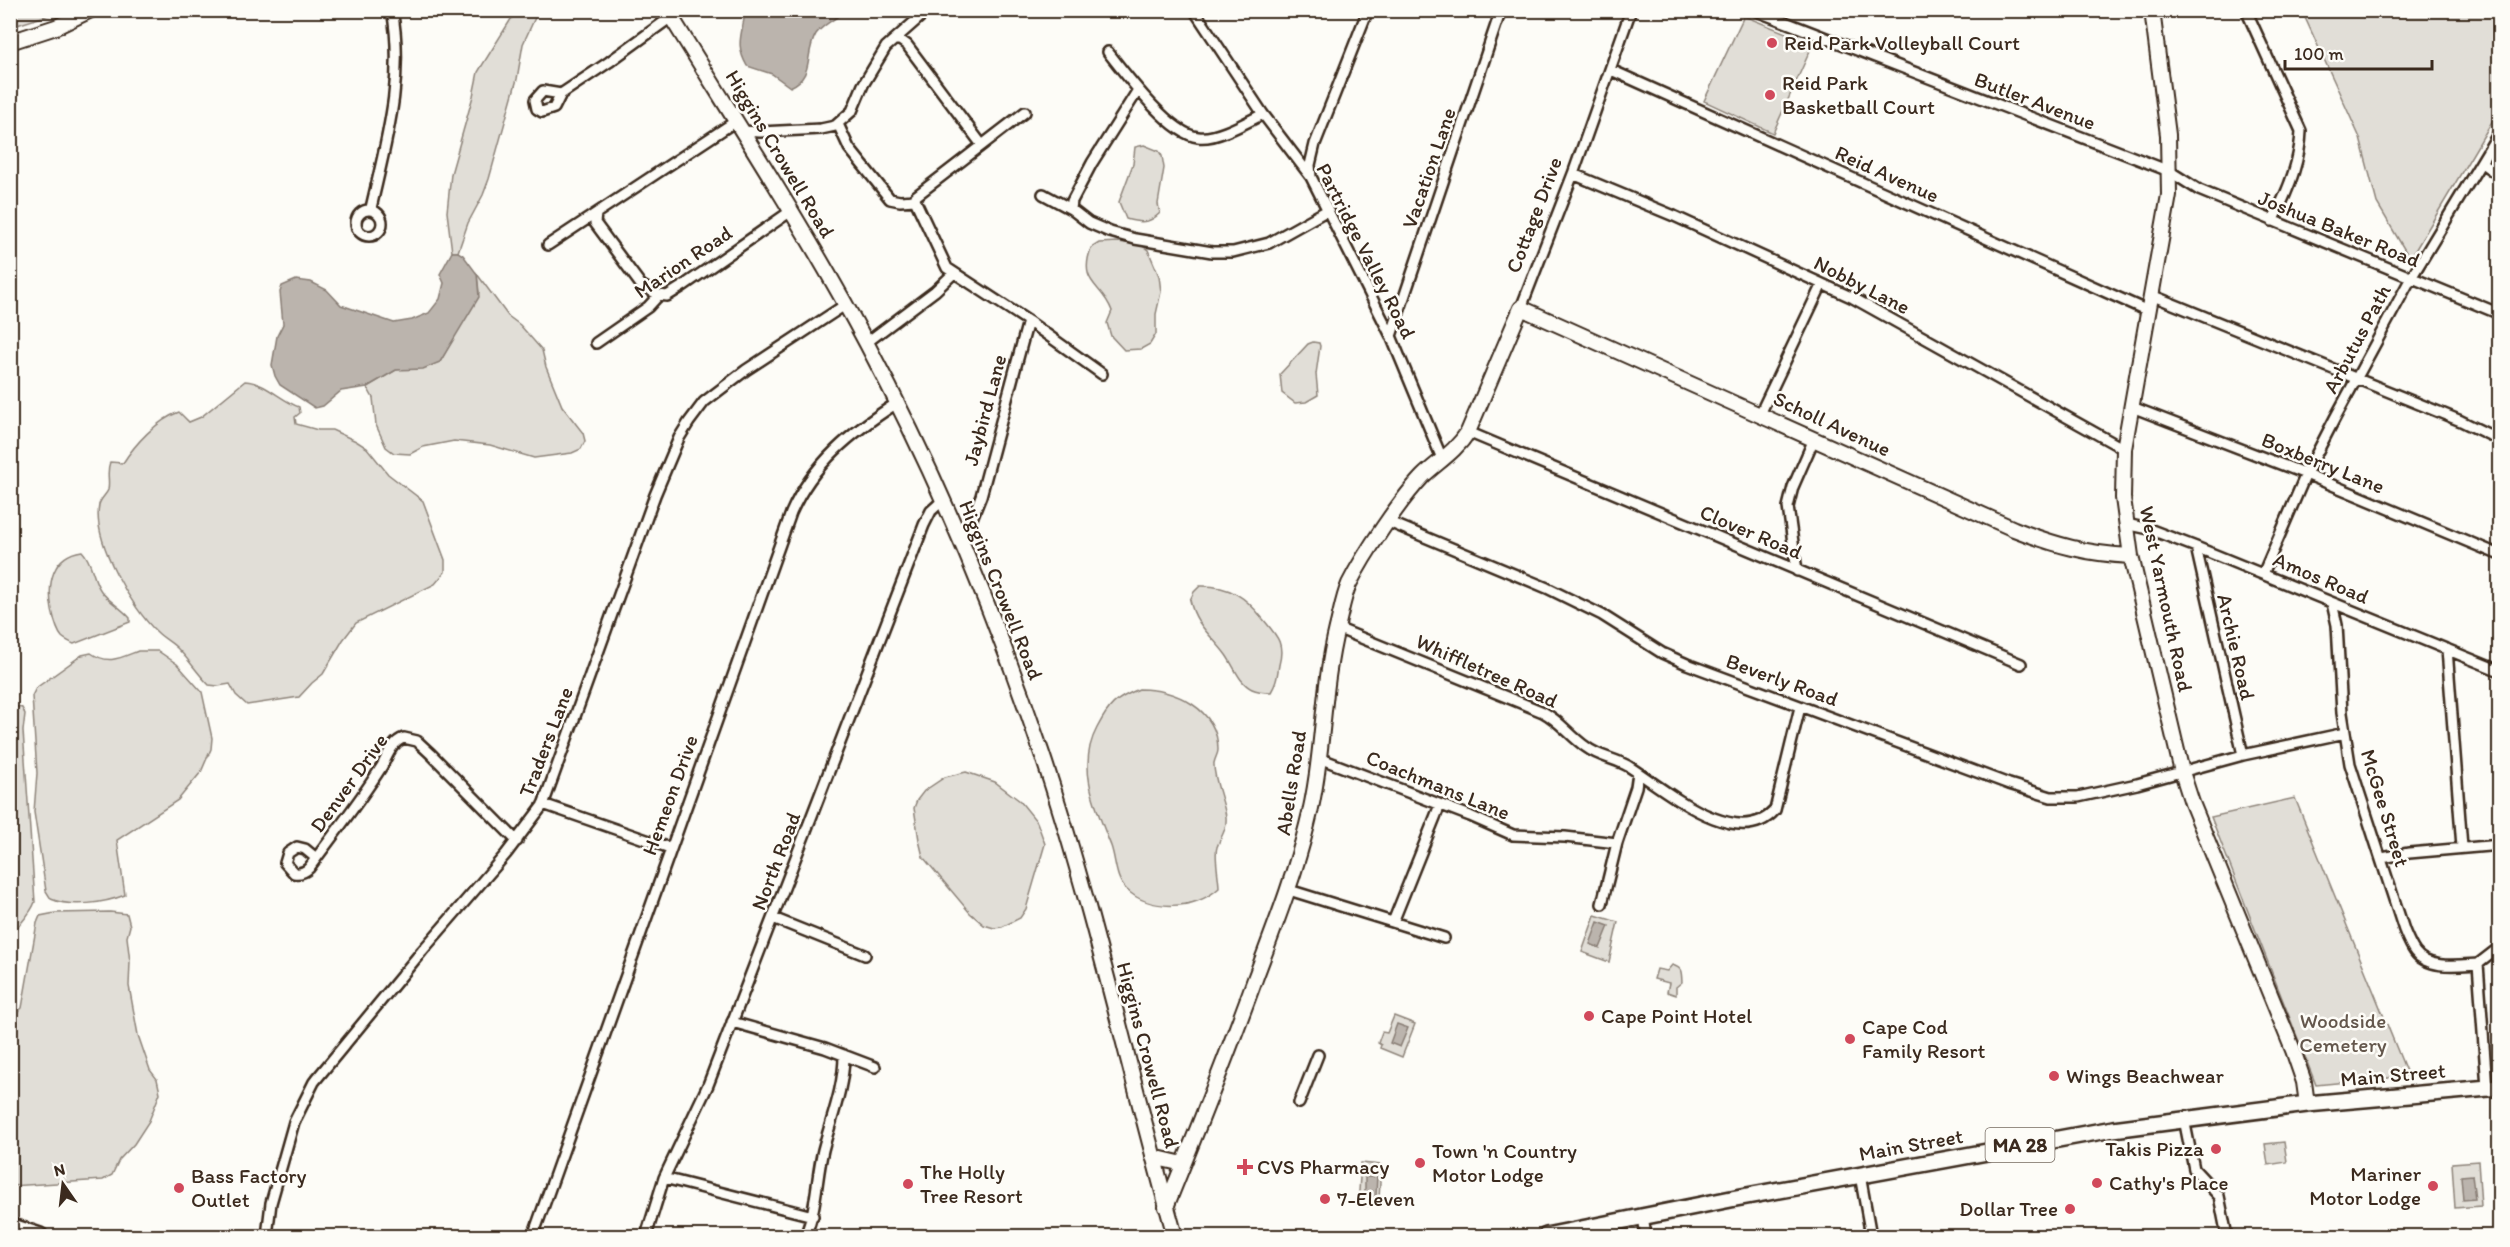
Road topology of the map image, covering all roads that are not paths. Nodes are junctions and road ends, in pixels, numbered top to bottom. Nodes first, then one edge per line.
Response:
1 (91, 10) edge
2 (392, 10) edge
3 (928, 10) edge
4 (1194, 10) edge
5 (1368, 10) edge
6 (1501, 10) edge
7 (1631, 10) edge
8 (1754, 10) edge
9 (2152, 10) edge
10 (2246, 10) edge
11 (669, 14) edge
12 (894, 40) junction
13 (10, 42) edge
14 (1108, 52) dead end
15 (1611, 70) junction
16 (1138, 90) junction
17 (561, 94) dead end
18 (1025, 112) dead end
19 (1263, 114) junction
20 (838, 124) junction
21 (739, 126) junction
22 (2499, 131) edge
23 (982, 146) junction
24 (2482, 163) junction
25 (2169, 171) junction
26 (1573, 174) junction
27 (2499, 176) edge
28 (1311, 177) junction
29 (1043, 194) dead end
30 (915, 200) junction
31 (370, 208) dead end
32 (1071, 209) junction
33 (791, 211) junction
34 (1326, 211) junction
35 (596, 214) junction
36 (2272, 221) junction
37 (548, 245) dead end
38 (954, 273) junction
39 (2410, 278) junction
40 (1822, 284) junction
41 (659, 295) junction
42 (2151, 295) junction
43 (845, 305) junction
44 (1521, 308) junction
45 (2148, 311) junction
46 (2499, 314) edge
47 (1028, 321) junction
48 (1391, 336) junction
49 (596, 343) dead end
50 (867, 343) junction
51 (1102, 374) dead end
52 (2355, 380) junction
53 (897, 404) junction
54 (2132, 407) junction
55 (1760, 414) junction
56 (1468, 432) junction
57 (1814, 439) junction
58 (2499, 440) edge
59 (2124, 449) junction
60 (1443, 460) junction
61 (2306, 474) junction
62 (942, 501) junction
63 (1389, 522) junction
64 (2126, 524) junction
65 (959, 540) junction
66 (2196, 547) junction
67 (2499, 555) edge
68 (2131, 556) junction
69 (1797, 571) junction
70 (2263, 574) junction
71 (2332, 603) junction
72 (1337, 628) junction
73 (2447, 649) junction
74 (2020, 664) dead end
75 (2499, 671) edge
76 (1800, 707) junction
77 (2345, 733) junction
78 (2243, 755) junction
79 (1319, 758) junction
80 (2182, 772) junction
81 (1638, 773) junction
82 (543, 804) junction
83 (1440, 805) junction
84 (517, 841) junction
85 (1617, 843) junction
86 (2499, 845) edge
87 (2462, 847) junction
88 (670, 848) junction
89 (316, 858) dead end
90 (2382, 858) junction
91 (1288, 890) junction
92 (1602, 904) dead end
93 (773, 918) junction
94 (1392, 922) junction
95 (1444, 938) dead end
96 (2499, 946) edge
97 (865, 955) dead end
98 (2478, 964) junction
99 (732, 1022) junction
100 (844, 1055) junction
101 (1318, 1055) dead end
102 (875, 1068) dead end
103 (2493, 1087) edge
104 (1299, 1103) dead end
105 (2307, 1104) junction
106 (2184, 1119) junction
107 (1153, 1157) junction
108 (1184, 1164) junction
109 (1860, 1175) junction
110 (664, 1178) junction
111 (1166, 1207) junction
112 (813, 1216) junction
113 (1643, 1217) junction
114 (14, 1230) edge
115 (39, 1236) edge
116 (267, 1236) edge
117 (533, 1236) edge
118 (646, 1236) edge
119 (805, 1236) edge
120 (1174, 1236) edge
121 (1546, 1236) edge
122 (1646, 1236) edge
123 (1871, 1236) edge
124 (2228, 1236) edge

1 - 13 main road
2 - 31 street
3 - 12 street
4 - 19 street, Partridge Valley Road
5 - 28 street
6 - 48 street, Vacation Lane
7 - 15 street, Cottage Drive
8 - 25 street, Butler Avenue
9 - 25 main road, West Yarmouth Road
10 - 36 street
11 - 17 street
11 - 21 main road, Higgins Crowell Road
12 - 20 street
12 - 23 street
14 - 16 street
15 - 26 street, Cottage Drive
15 - 45 street, Reid Avenue
16 - 19 street
16 - 32 street
18 - 23 street
19 - 28 street, Partridge Valley Road
20 - 21 street
20 - 30 street
21 - 33 main road, Higgins Crowell Road
21 - 35 street
22 - 24 street, Arbutus Path
23 - 30 street
24 - 27 street
24 - 39 street, Arbutus Path
25 - 36 street, Joshua Baker Road
25 - 42 main road, West Yarmouth Road
26 - 40 street, Nobby Lane
26 - 44 street, Cottage Drive
28 - 34 street, Partridge Valley Road
29 - 32 street
30 - 38 street
32 - 34 street
33 - 41 street, Marion Road
33 - 43 main road, Higgins Crowell Road
34 - 48 street, Partridge Valley Road
35 - 37 street
35 - 41 street
36 - 39 street, Joshua Baker Road
38 - 47 street
38 - 50 street
39 - 46 street, Joshua Baker Road
39 - 52 street, Arbutus Path
40 - 55 street
40 - 59 street, Nobby Lane
41 - 49 street, Marion Road
42 - 45 main road, West Yarmouth Road
42 - 52 street
43 - 50 main road, Higgins Crowell Road
43 - 82 street, Traders Lane
44 - 55 main road, Scholl Avenue
44 - 56 main road, Cottage Drive
45 - 54 main road, West Yarmouth Road
47 - 51 street
47 - 65 street, Jaybird Lane
48 - 60 street, Partridge Valley Road
50 - 53 main road, Higgins Crowell Road
52 - 58 street
52 - 61 street, Arbutus Path
53 - 62 main road, Higgins Crowell Road
53 - 88 street, Hemeon Drive
54 - 59 main road, West Yarmouth Road
54 - 61 street, Boxberry Lane
55 - 57 main road, Scholl Avenue
56 - 60 main road, Abells Road
56 - 69 street, Clover Road
57 - 68 main road, Scholl Avenue
57 - 69 street
59 - 64 main road, West Yarmouth Road
60 - 63 main road, Abells Road
61 - 67 street, Boxberry Lane
61 - 70 street, Arbutus Path
62 - 65 main road, Higgins Crowell Road
62 - 93 street, North Road
63 - 72 main road, Abells Road
63 - 76 street, Beverly Road
64 - 66 street, Amos Road
64 - 68 main road, West Yarmouth Road
65 - 107 main road, Higgins Crowell Road
66 - 70 street, Amos Road
66 - 78 street, Archie Road
68 - 80 main road, West Yarmouth Road
69 - 74 street, Clover Road
70 - 71 street, Amos Road
71 - 73 street, Amos Road
71 - 77 street, McGee Street
72 - 79 main road, Abells Road
72 - 81 street, Whiffletree Road
73 - 75 street, Amos Road
73 - 87 street
76 - 80 street, Beverly Road
76 - 81 street, Whiffletree Road
77 - 78 street, Beverly Road
77 - 90 street, McGee Street
78 - 80 street, Beverly Road
79 - 83 street, Coachmans Lane
79 - 91 main road, Abells Road
80 - 105 main road, West Yarmouth Road
81 - 85 street
82 - 84 street, Traders Lane
82 - 88 street
83 - 85 street, Coachmans Lane
83 - 94 street
84 - 89 street, Denver Drive
84 - 116 street, Traders Lane
85 - 92 street
86 - 87 street
87 - 90 street
88 - 117 street, Hemeon Drive
90 - 98 street, McGee Street
91 - 94 street
91 - 108 main road, Abells Road
93 - 97 street
93 - 99 street, North Road
94 - 95 street
96 - 98 street
98 - 103 street
99 - 100 street
99 - 110 street, North Road
100 - 102 street
100 - 112 street
101 - 104 street
103 - 105 main road, Main Street / MA 28
105 - 106 main road, Main Street / MA 28
106 - 109 main road, Main Street / MA 28
106 - 124 street
107 - 108 main road
107 - 111 main road, Higgins Crowell Road
108 - 111 main road, Abells Road
109 - 113 main road, Main Street / MA 28
109 - 123 street
110 - 112 street
110 - 118 street, North Road
111 - 120 main road, Higgins Crowell Road
112 - 119 street
113 - 121 main road, Main Street / MA 28
113 - 122 street
114 - 115 main road

